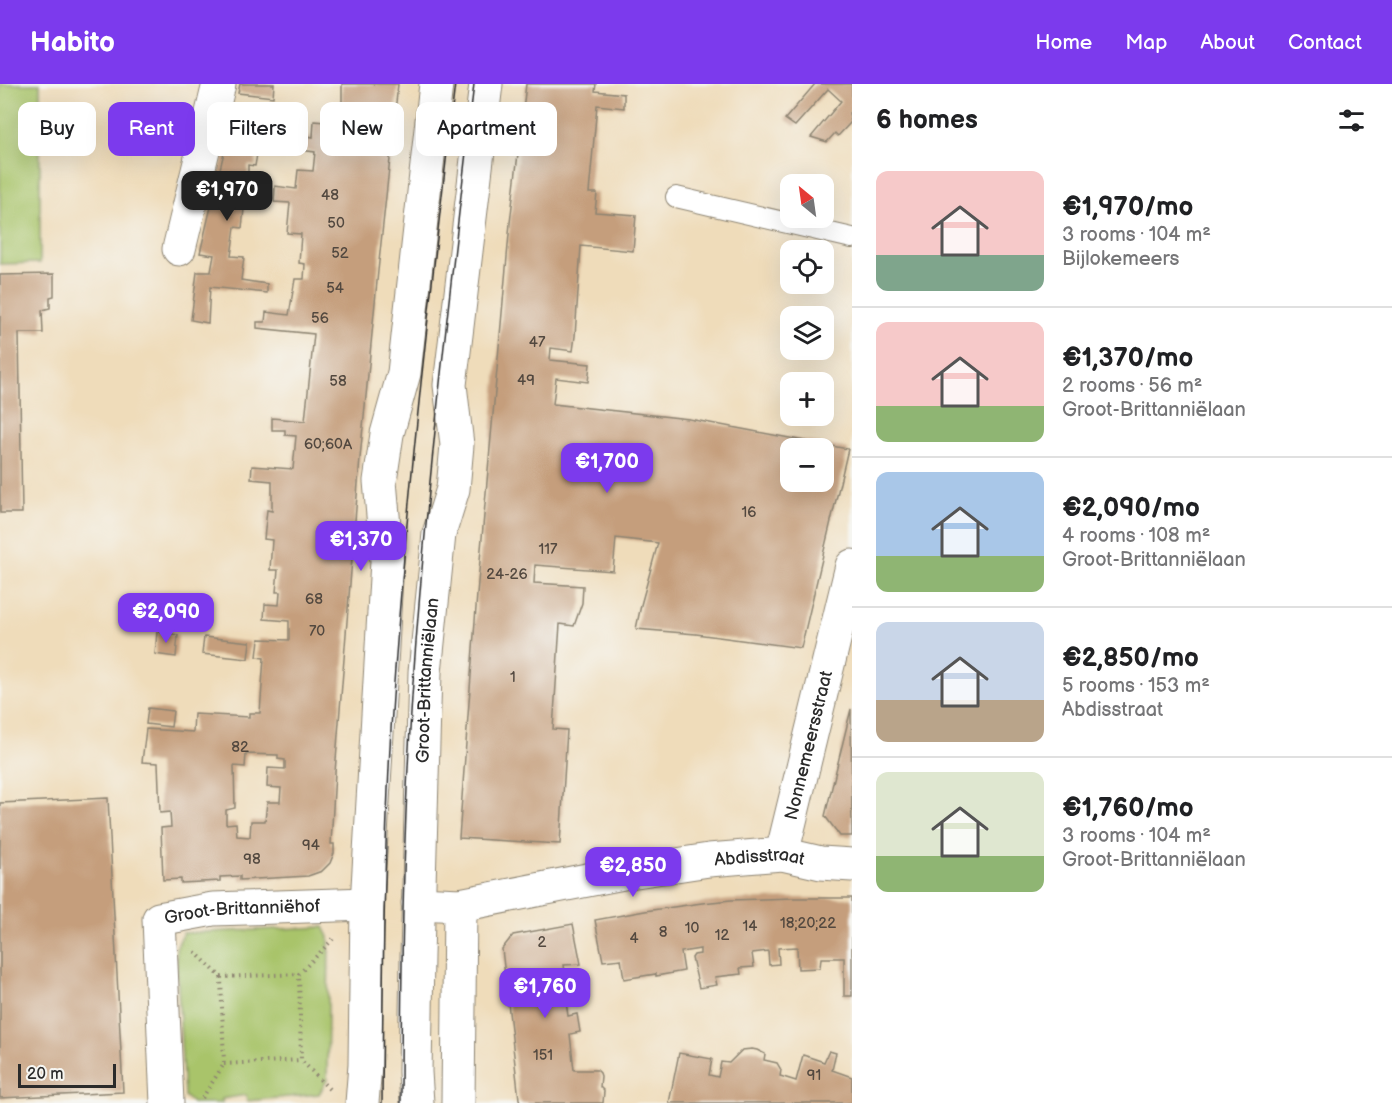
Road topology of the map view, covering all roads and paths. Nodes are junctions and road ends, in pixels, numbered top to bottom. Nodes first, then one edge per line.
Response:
1 (219, 84) edge
2 (435, 84) edge
3 (486, 84) edge
4 (676, 197) dead end
5 (852, 238) edge
6 (179, 249) dead end
7 (852, 566) edge
8 (782, 854) junction
9 (852, 865) edge
10 (418, 903) junction
11 (367, 904) junction
12 (460, 905) junction
13 (159, 919) junction
14 (299, 974) junction
15 (221, 977) junction
16 (301, 1060) junction
17 (224, 1064) junction
18 (365, 1065) junction
19 (416, 1087) edge
20 (348, 1099) edge
21 (167, 1103) edge
22 (199, 1103) edge
23 (376, 1103) edge
24 (406, 1103) edge
25 (458, 1103) edge

1 - 6 street
2 - 11 street
3 - 10 street, Groot-Brittanniëlaan
4 - 5 lane
7 - 8 street, Nonnemeersstraat
8 - 9 street, Abdisstraat
8 - 12 street, Abdisstraat
10 - 12 street, Abdisstraat
10 - 19 street, Groot-Brittanniëlaan
11 - 13 street, Groot-Brittanniëhof
11 - 14 path
11 - 18 street
12 - 25 street
13 - 15 path
13 - 21 street, Groot-Brittanniëhof
14 - 15 path
14 - 16 path
15 - 17 path
16 - 17 path
16 - 20 path
17 - 22 path
18 - 20 street
18 - 23 lane
19 - 24 lane

